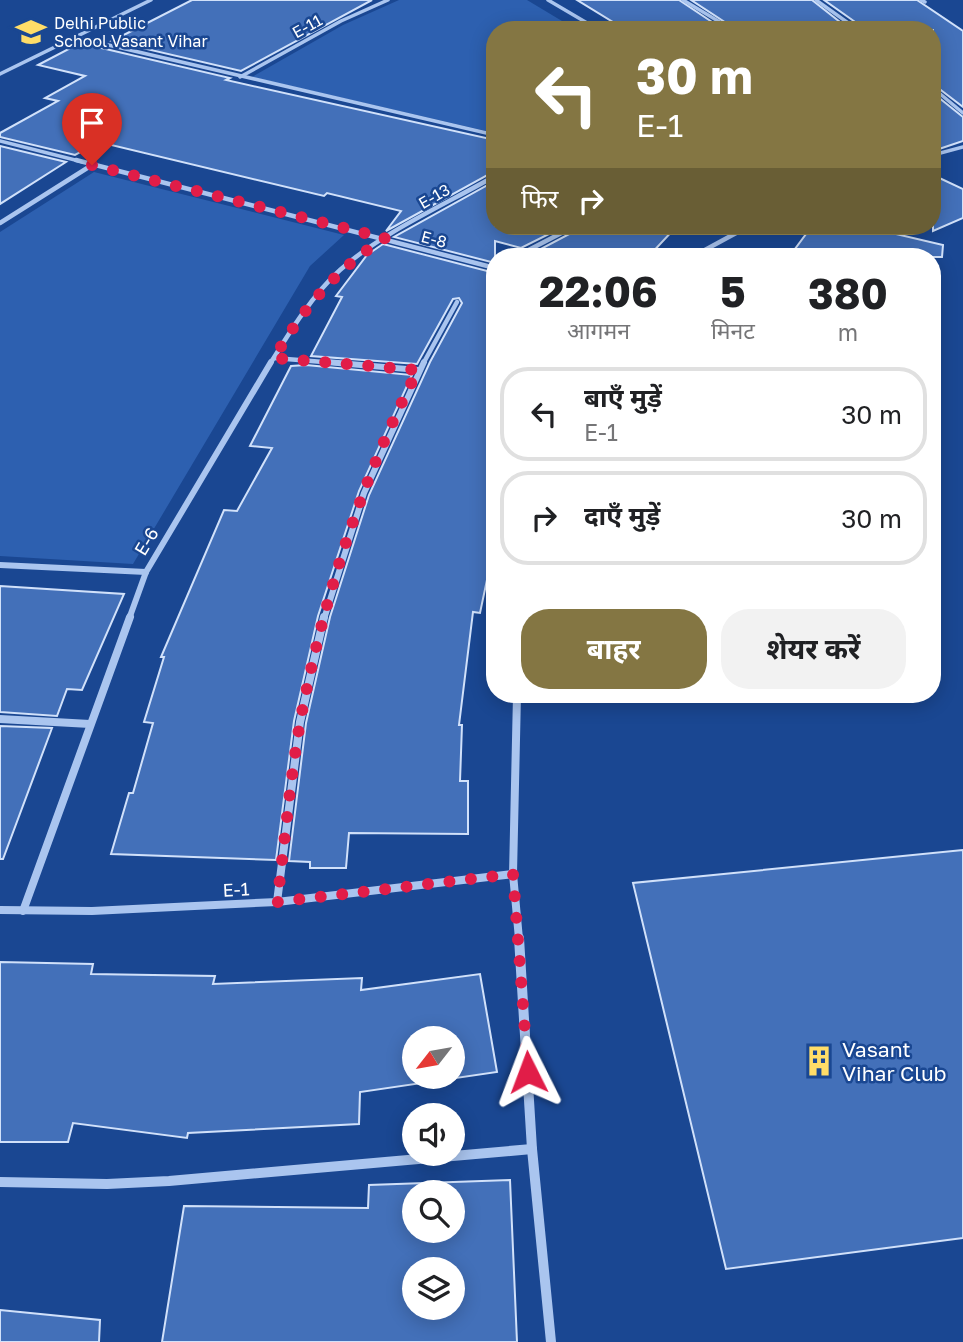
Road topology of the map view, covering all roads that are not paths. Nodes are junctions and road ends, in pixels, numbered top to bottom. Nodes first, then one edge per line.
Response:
1 (151, 0) edge
2 (388, 0) edge
3 (548, 0) edge
4 (683, 0) edge
5 (816, 0) edge
6 (584, 21) edge
7 (718, 21) edge
8 (845, 21) edge
9 (74, 37) junction
10 (0, 74) edge
11 (239, 77) junction
12 (941, 96) edge
13 (963, 113) edge
14 (486, 133) edge
15 (0, 141) edge
16 (963, 147) edge
17 (941, 153) edge
18 (92, 165) junction
19 (486, 181) edge
20 (0, 223) edge
21 (558, 235) edge
22 (732, 235) edge
23 (385, 238) junction
24 (533, 248) edge
25 (709, 248) edge
26 (486, 266) edge
27 (457, 302) dead end
28 (274, 358) junction
29 (418, 370) junction
30 (0, 565) edge
31 (146, 572) junction
32 (517, 703) edge
33 (0, 719) edge
34 (90, 724) junction
35 (513, 874) junction
36 (277, 902) junction
37 (0, 910) edge
38 (23, 911) junction
39 (532, 1149) junction
40 (0, 1182) edge
41 (551, 1342) edge

1 - 9 street
2 - 11 street, E-11
3 - 6 street
4 - 7 street
5 - 8 street
9 - 10 street
9 - 11 street
11 - 14 street
12 - 13 street
15 - 18 street, E-8
16 - 17 street
18 - 20 street
18 - 23 street, E-8
19 - 23 street, E-13
21 - 24 street
22 - 25 street
23 - 26 street, E-8
23 - 28 street, E-6
27 - 29 street
28 - 29 street
28 - 31 street, E-6
29 - 36 street
30 - 31 street
31 - 34 street, E-6
32 - 35 street
33 - 34 street
34 - 38 street, E-6
35 - 36 street, E-1
35 - 39 street
36 - 38 street, E-1
37 - 38 street, E-1
39 - 40 street
39 - 41 street

